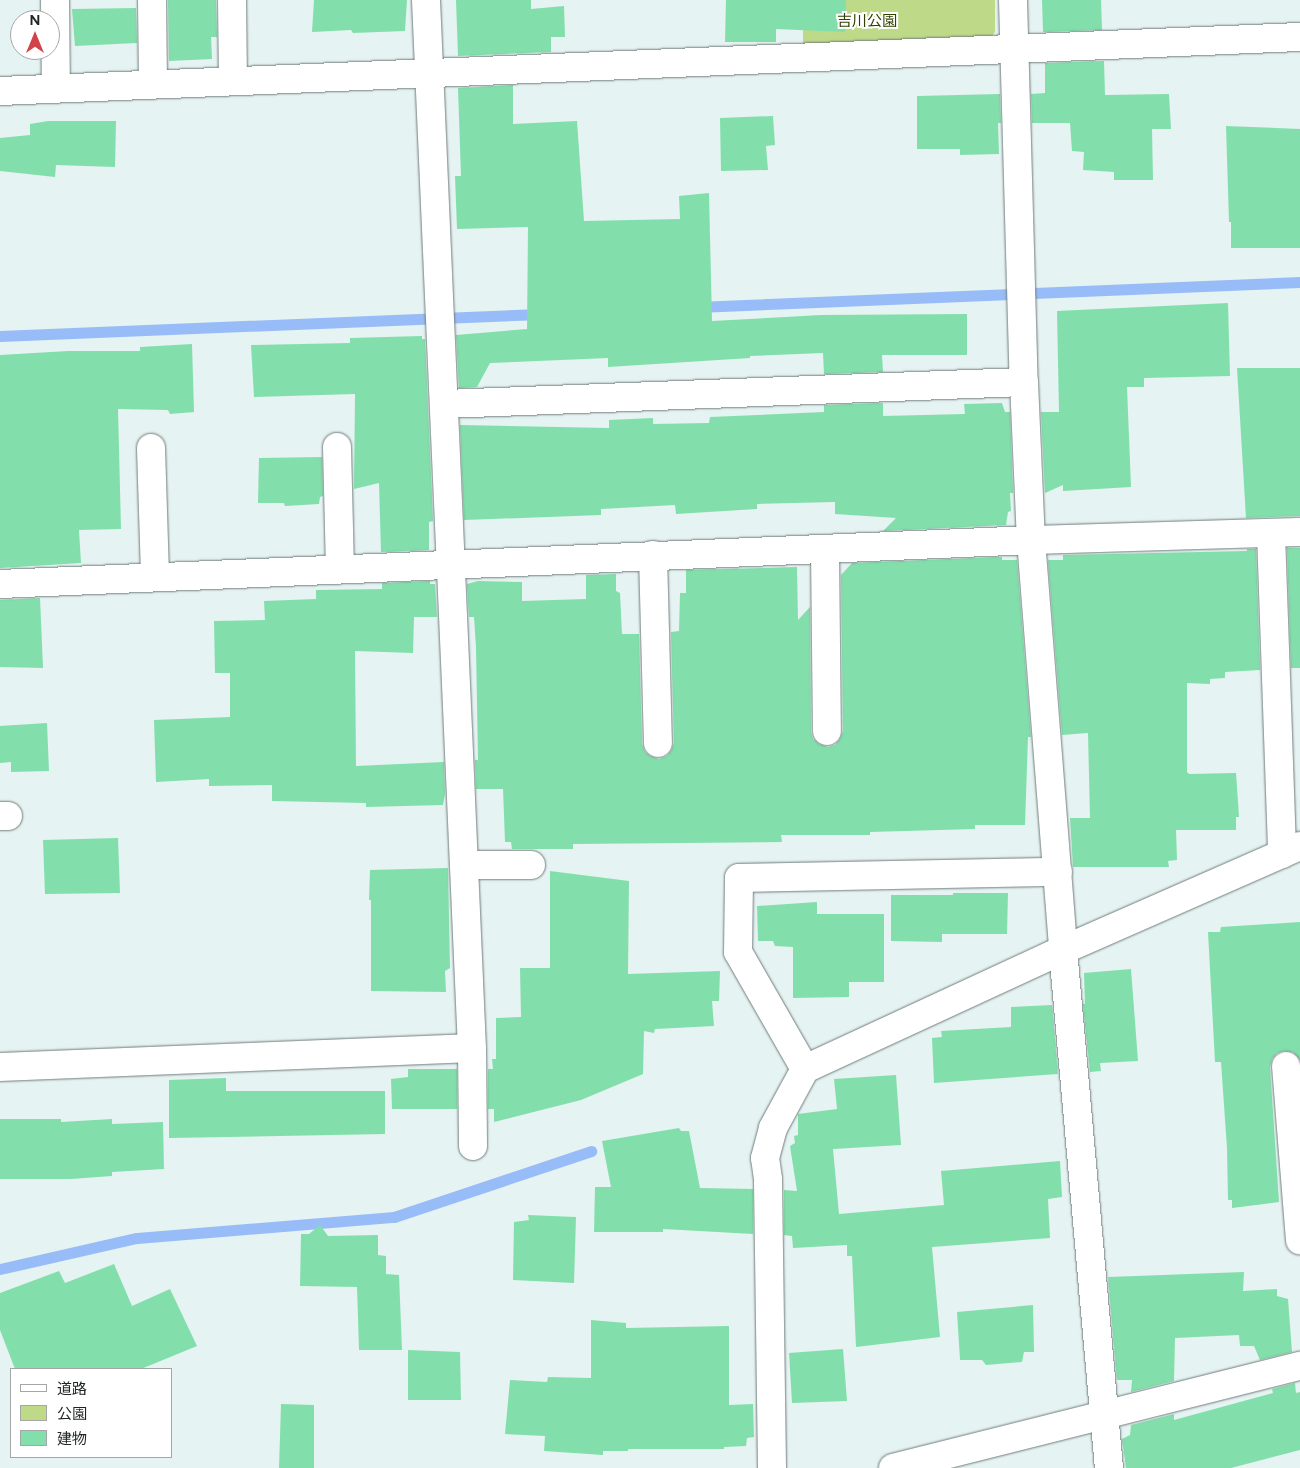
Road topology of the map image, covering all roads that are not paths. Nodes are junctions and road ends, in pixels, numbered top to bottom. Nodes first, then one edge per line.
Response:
1 (55, 0) edge
2 (152, 0) edge
3 (232, 0) edge
4 (426, 0) edge
5 (1013, 0) edge
6 (1300, 37) edge
7 (1014, 50) junction
8 (431, 73) junction
9 (233, 81) junction
10 (153, 84) junction
11 (56, 89) junction
12 (0, 91) edge
13 (1024, 382) junction
14 (445, 404) junction
15 (337, 447) dead end
16 (151, 448) dead end
17 (1300, 532) edge
18 (1270, 534) junction
19 (1031, 540) junction
20 (825, 549) junction
21 (654, 555) junction
22 (452, 564) junction
23 (340, 569) junction
24 (155, 577) junction
25 (0, 584) edge
26 (828, 732) dead end
27 (658, 743) dead end
28 (1291, 850) edge
29 (464, 865) junction
30 (531, 865) dead end
31 (1058, 872) junction
32 (1063, 950) junction
33 (472, 1048) junction
34 (1286, 1066) dead end
35 (0, 1067) edge
36 (805, 1069) junction
37 (473, 1146) dead end
38 (1300, 1240) edge
39 (1300, 1366) edge
40 (1106, 1416) junction
41 (772, 1468) edge
42 (893, 1468) edge
43 (1109, 1468) edge

1 - 11 street
2 - 10 street
3 - 9 street
4 - 8 street
5 - 7 street
6 - 7 street
7 - 8 street
7 - 13 street
8 - 9 street
8 - 14 street
9 - 10 street
10 - 11 street
11 - 12 street
13 - 14 street
13 - 19 street
14 - 22 street
15 - 23 street
16 - 24 street
17 - 18 street
18 - 19 street
18 - 28 street
19 - 20 street
19 - 31 street
20 - 21 street
20 - 26 street
21 - 22 street
21 - 27 street
22 - 23 street
22 - 29 street
23 - 24 street
24 - 25 street
28 - 32 street
29 - 30 street
29 - 33 street
31 - 32 street
31 - 36 street
32 - 36 street
32 - 40 street
33 - 35 street
33 - 37 street
34 - 38 street
36 - 41 street
39 - 40 street
40 - 42 street
40 - 43 street

